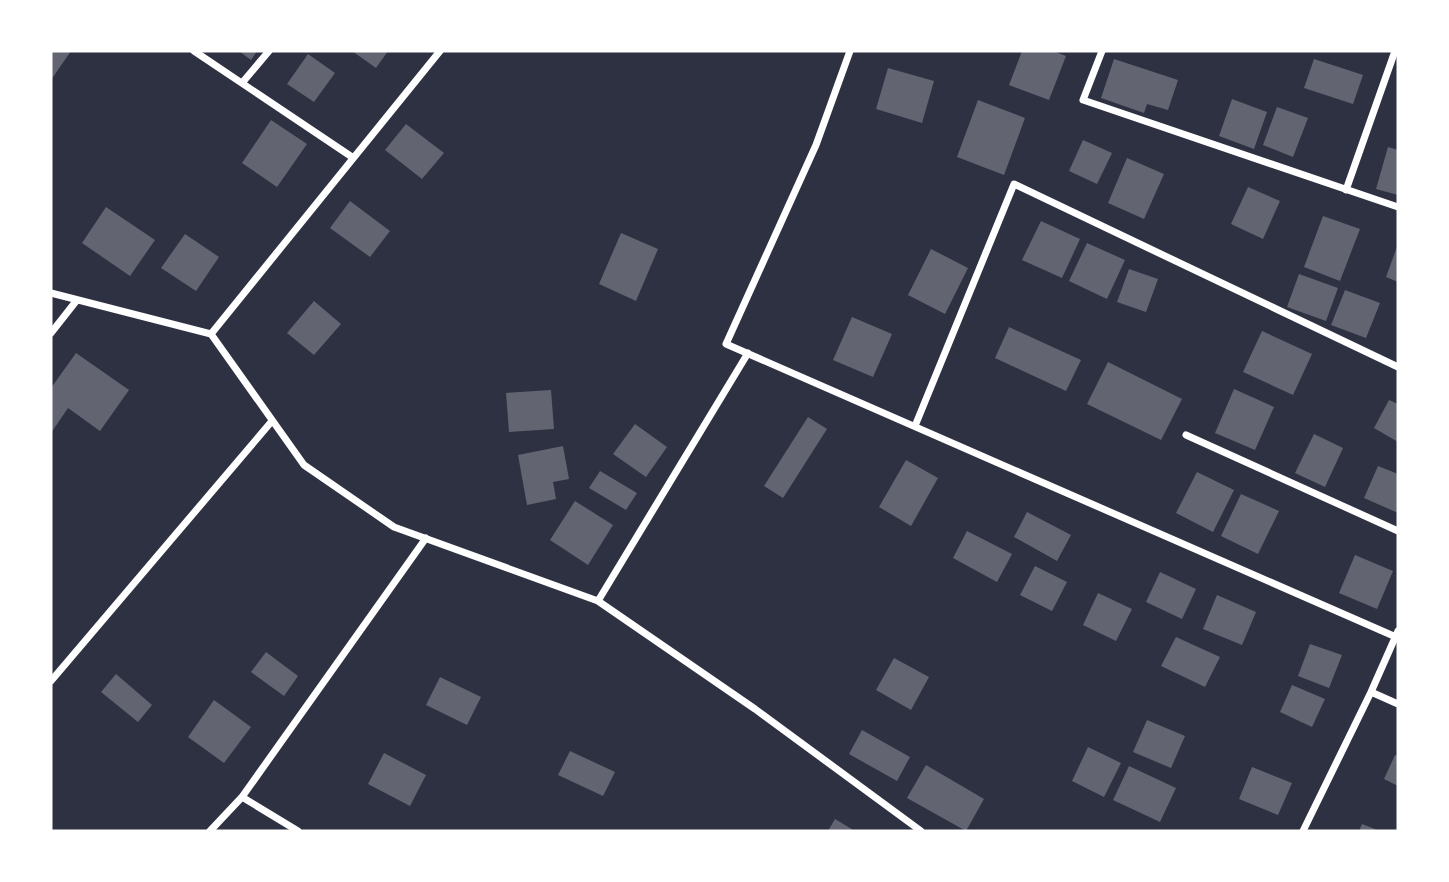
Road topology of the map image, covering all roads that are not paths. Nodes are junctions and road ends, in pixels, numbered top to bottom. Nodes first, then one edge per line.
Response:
1 (194, 51) edge
2 (269, 51) edge
3 (440, 51) edge
4 (850, 51) edge
5 (1102, 51) edge
6 (1395, 51) edge
7 (242, 83) junction
8 (352, 157) junction
9 (1346, 190) junction
10 (1398, 207) edge
11 (51, 293) edge
12 (77, 300) junction
13 (51, 333) edge
14 (211, 334) junction
15 (748, 353) junction
16 (1398, 367) edge
17 (272, 421) junction
18 (915, 426) junction
19 (1186, 435) dead end
20 (1398, 531) edge
21 (426, 538) junction
22 (598, 601) junction
23 (1397, 634) edge
24 (51, 681) edge
25 (1371, 692) junction
26 (1398, 704) edge
27 (242, 797) junction
28 (211, 831) edge
29 (298, 831) edge
30 (922, 831) edge
31 (1303, 831) edge

1 - 7 street
2 - 7 street
3 - 8 street
4 - 15 street
5 - 9 street
6 - 9 street
7 - 8 street
8 - 14 street
9 - 10 street
11 - 12 street
12 - 13 street
12 - 14 street
14 - 17 street
15 - 18 street
15 - 22 street
16 - 18 street
17 - 21 street
17 - 24 street
18 - 23 street
19 - 20 street
21 - 22 street
21 - 27 street
22 - 30 street
23 - 25 street
25 - 26 street
25 - 31 street
27 - 28 street
27 - 29 street

